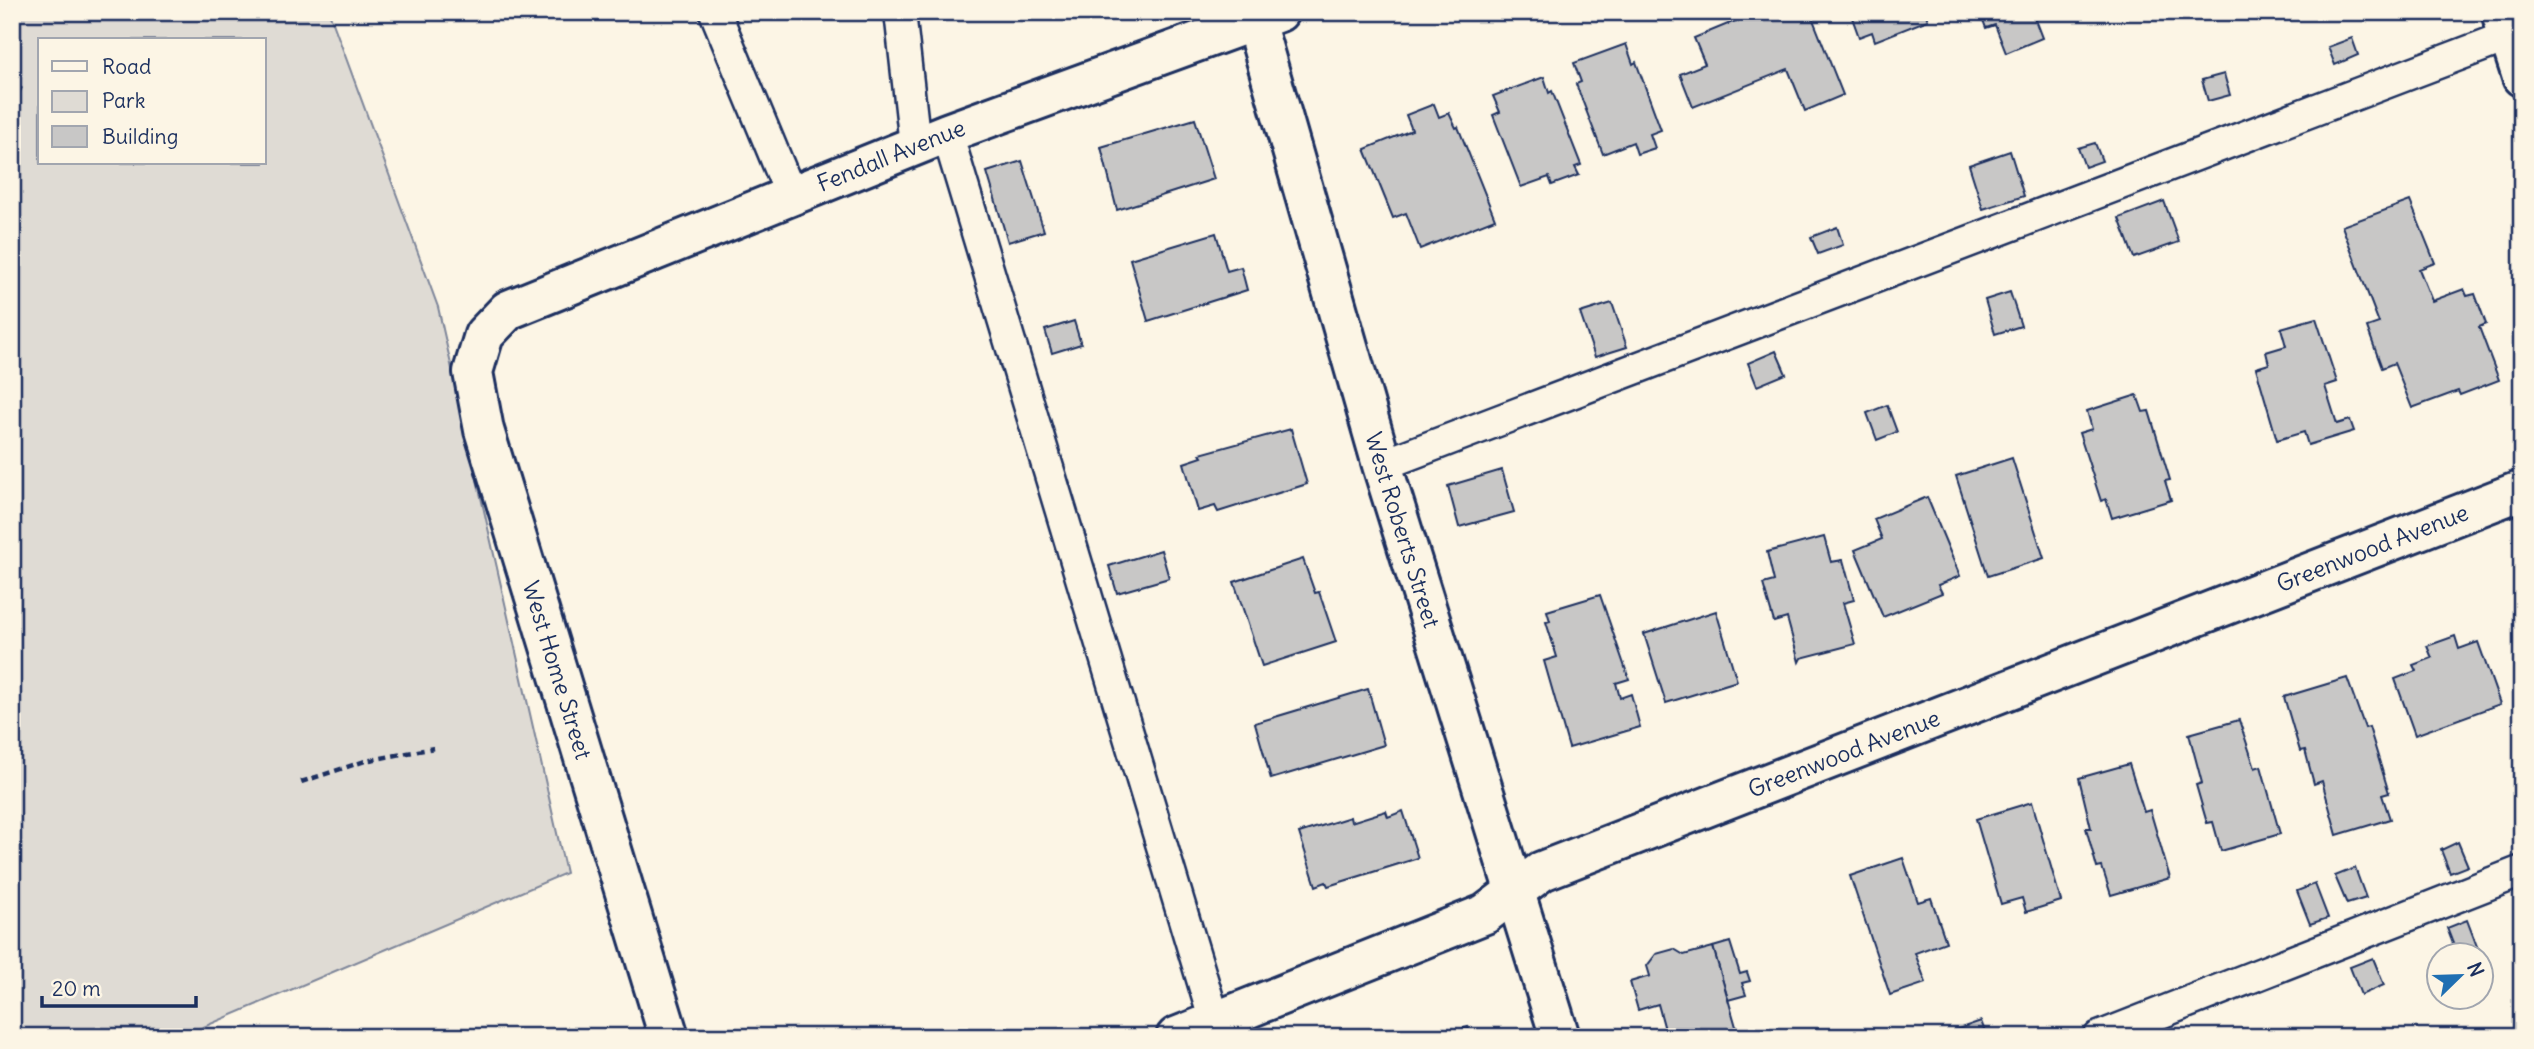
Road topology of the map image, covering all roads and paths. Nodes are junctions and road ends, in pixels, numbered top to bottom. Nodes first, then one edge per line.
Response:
1 (715, 12) edge
2 (900, 12) edge
3 (1267, 17) edge
4 (2510, 26) edge
5 (2522, 77) edge
6 (22, 84) dead end
7 (12, 116) edge
8 (931, 139) junction
9 (12, 153) edge
10 (791, 195) junction
11 (508, 310) joint
12 (12, 336) edge
13 (1382, 465) junction
14 (2522, 490) edge
15 (434, 748) dead end
16 (301, 782) dead end
17 (2522, 871) edge
18 (1515, 891) junction
19 (1215, 1022) junction
20 (669, 1037) edge
21 (1176, 1037) edge
22 (1560, 1037) edge
23 (2099, 1037) edge

1 - 10 lane
2 - 8 lane
3 - 8 street, Fendall Avenue
3 - 13 street, West Roberts Street
4 - 5 street
4 - 13 lane
6 - 7 path
8 - 10 street, Fendall Avenue
8 - 19 lane
9 - 12 path
10 - 11 street, Fendall Avenue
11 - 20 street, West Home Street
13 - 18 street, West Roberts Street
14 - 18 street, Greenwood Avenue
15 - 16 path
17 - 23 lane
18 - 19 street, Greenwood Avenue
18 - 22 street, West Roberts Street
19 - 21 street, Greenwood Avenue

